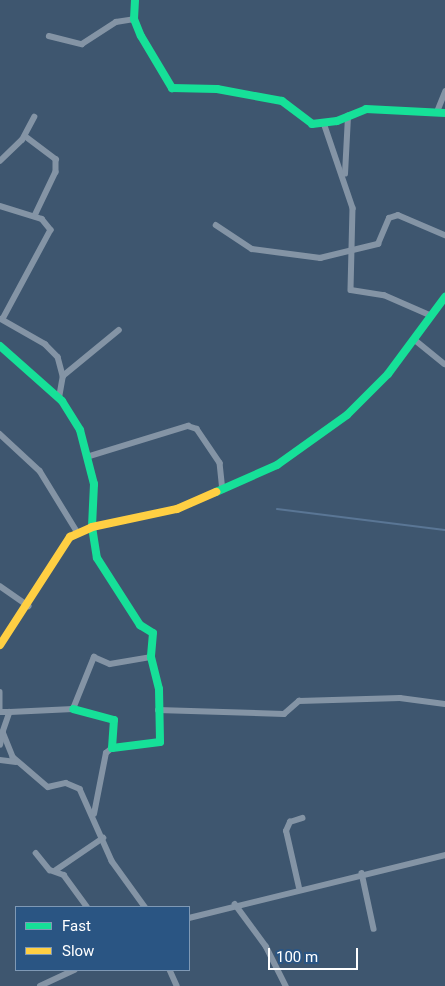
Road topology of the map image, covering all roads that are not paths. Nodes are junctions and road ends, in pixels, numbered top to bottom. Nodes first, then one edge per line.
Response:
1 (135, 0) edge
2 (134, 19) junction
3 (49, 36) dead end
4 (445, 92) edge
5 (441, 113) edge
6 (348, 116) junction
7 (34, 117) dead end
8 (324, 123) junction
9 (25, 136) junction
10 (0, 161) edge
11 (345, 174) junction
12 (0, 206) edge
13 (35, 216) junction
14 (216, 225) dead end
15 (445, 235) edge
16 (353, 250) junction
17 (445, 297) edge
18 (432, 316) junction
19 (2, 319) edge
20 (119, 330) dead end
21 (415, 340) junction
22 (0, 346) edge
23 (445, 364) edge
24 (63, 376) junction
25 (59, 398) junction
26 (0, 434) edge
27 (87, 456) junction
28 (223, 493) junction
29 (92, 527) junction
30 (78, 533) junction
31 (0, 586) edge
32 (29, 606) junction
33 (0, 645) edge
34 (151, 657) junction
35 (0, 692) edge
36 (445, 704) edge
37 (73, 709) junction
38 (158, 710) junction
39 (0, 712) edge
40 (10, 712) junction
41 (3, 732) junction
42 (0, 745) edge
43 (112, 748) junction
44 (0, 760) edge
45 (16, 762) junction
46 (94, 814) junction
47 (302, 818) dead end
48 (103, 838) junction
49 (36, 853) dead end
50 (445, 855) edge
51 (56, 870) junction
52 (362, 873) junction
53 (300, 888) junction
54 (235, 904) junction
55 (86, 906) edge
56 (144, 906) edge
57 (190, 918) edge
58 (374, 929) dead end
59 (72, 971) edge
60 (170, 971) edge
61 (40, 986) edge
62 (178, 986) edge
63 (286, 986) edge

1 - 2 street
2 - 3 street
2 - 8 street
4 - 5 street
5 - 6 street
6 - 8 street
6 - 11 street
7 - 9 street
8 - 11 street
9 - 10 street
9 - 13 street
11 - 16 street
12 - 13 street
13 - 19 street
14 - 16 street
15 - 16 street
16 - 18 street
17 - 18 street
18 - 21 street
19 - 24 street
20 - 24 street
21 - 23 street
21 - 28 street
22 - 25 street
24 - 25 street
25 - 27 street
26 - 30 street
27 - 28 street
27 - 29 street
28 - 29 street
29 - 30 street
29 - 34 street
30 - 32 street
31 - 32 street
32 - 33 street
34 - 37 street
34 - 38 street
35 - 39 street
36 - 38 street
37 - 40 street
37 - 43 street
38 - 43 street
39 - 40 street
40 - 41 street
41 - 42 street
41 - 45 street
43 - 46 street
44 - 45 street
45 - 46 street
46 - 48 street
47 - 53 street
48 - 51 street
48 - 56 street
49 - 51 street
50 - 52 street
51 - 55 street
52 - 53 street
52 - 58 street
53 - 54 street
54 - 57 street
54 - 63 street
59 - 61 street
60 - 62 street

